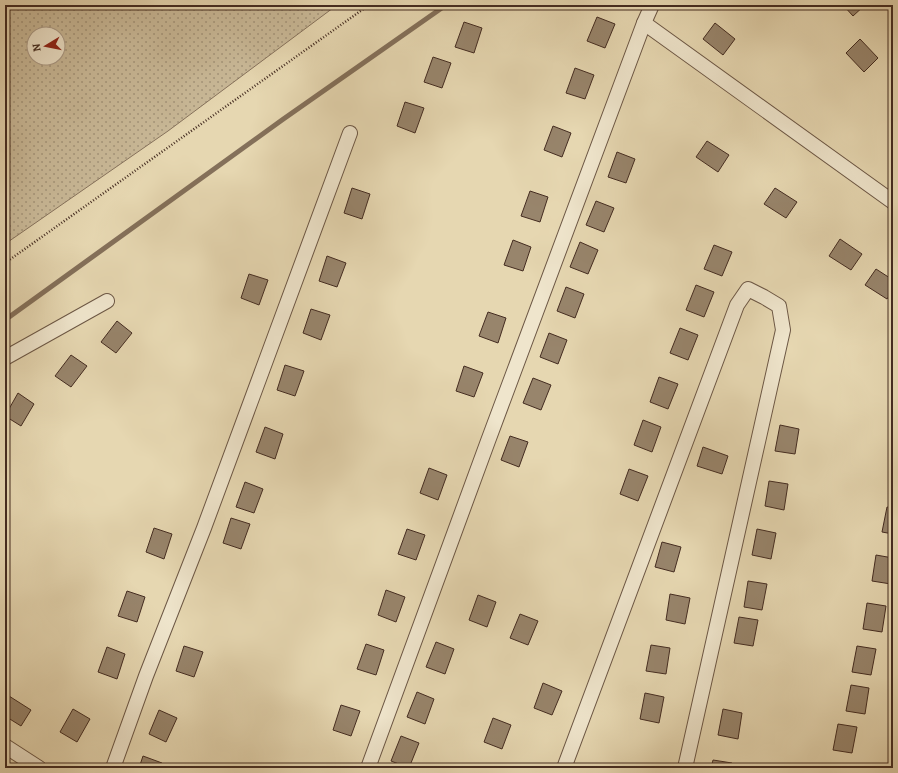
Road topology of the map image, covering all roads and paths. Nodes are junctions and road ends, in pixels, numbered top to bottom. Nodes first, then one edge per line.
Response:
1 (369, 5) edge
2 (652, 5) edge
3 (644, 23) junction
4 (350, 133) dead end
5 (893, 202) edge
6 (5, 263) edge
7 (107, 301) dead end
8 (5, 358) edge
9 (5, 746) edge
10 (40, 768) edge
11 (113, 768) edge
12 (368, 768) edge
13 (564, 768) edge
14 (685, 768) edge

1 - 6 path
2 - 3 street
3 - 5 street
3 - 12 street
4 - 11 street
7 - 8 street
9 - 10 street
13 - 14 street

